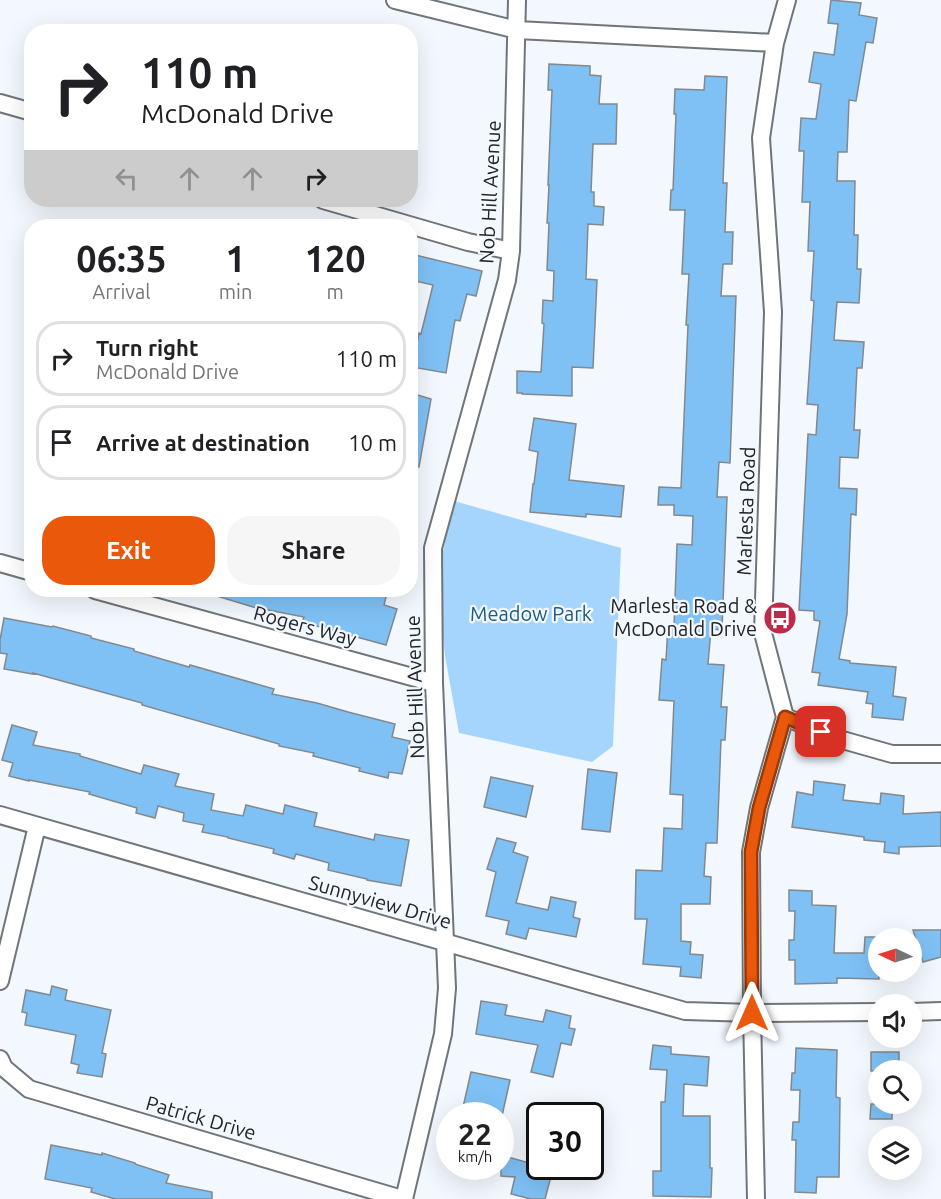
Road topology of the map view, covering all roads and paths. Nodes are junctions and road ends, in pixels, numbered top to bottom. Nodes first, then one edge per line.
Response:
1 (395, 0) edge
2 (517, 0) edge
3 (787, 0) edge
4 (517, 30) junction
5 (775, 43) junction
6 (0, 103) edge
7 (24, 110) edge
8 (347, 207) edge
9 (389, 219) edge
10 (418, 228) edge
11 (511, 251) junction
12 (0, 563) edge
13 (24, 570) edge
14 (121, 597) edge
15 (434, 683) junction
16 (785, 717) junction
17 (941, 754) edge
18 (0, 815) edge
19 (38, 826) junction
20 (445, 943) junction
21 (0, 981) edge
22 (941, 1011) edge
23 (868, 1012) edge
24 (922, 1012) edge
25 (752, 1013) junction
26 (0, 1059) edge
27 (403, 1199) edge
28 (756, 1199) edge

1 - 4 street
2 - 4 street, Nob Hill Avenue
3 - 5 street, Marlesta Road
4 - 5 street
4 - 11 street, Nob Hill Avenue
5 - 16 street, Marlesta Road
6 - 7 street
8 - 9 street
10 - 11 street
11 - 15 street, Nob Hill Avenue
12 - 13 street
14 - 15 street, Rogers Way
15 - 20 street, Nob Hill Avenue
16 - 17 street
16 - 25 street
18 - 19 street, Sunnyview Drive
19 - 20 street, Sunnyview Drive
19 - 21 street
20 - 25 street, Sunnyview Drive
20 - 27 street, Nob Hill Avenue
22 - 24 street
23 - 25 street, Sunnyview Drive
25 - 28 street
26 - 27 street, Patrick Drive

